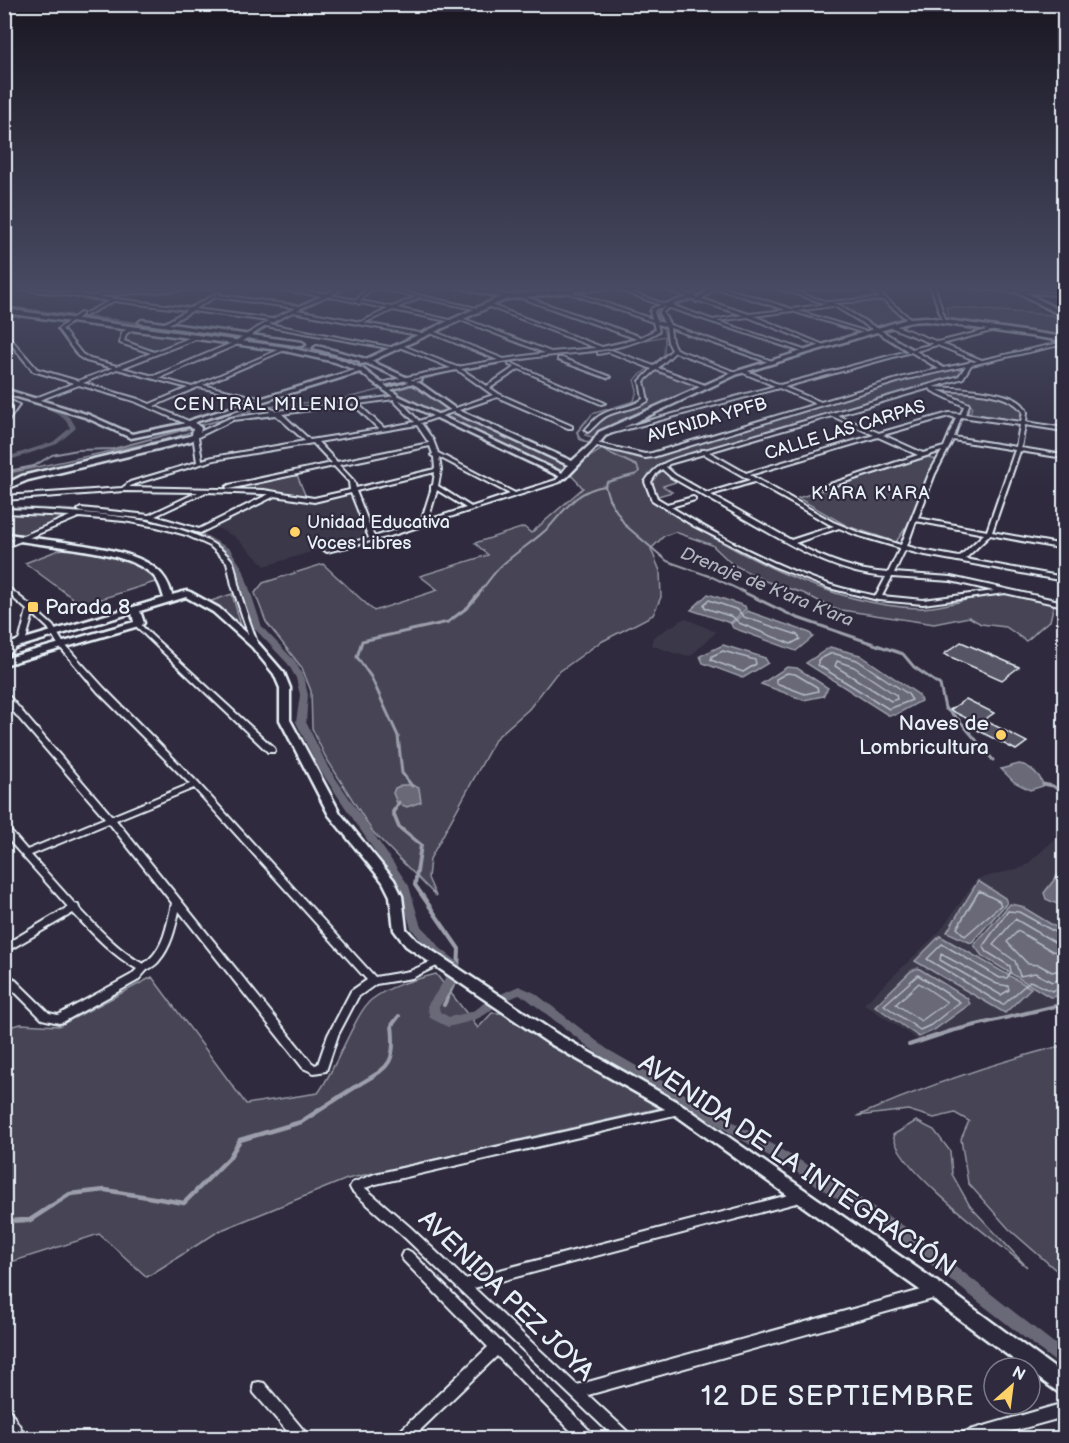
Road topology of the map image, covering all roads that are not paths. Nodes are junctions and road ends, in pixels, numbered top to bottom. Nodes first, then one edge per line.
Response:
1 (21, 354) edge
2 (79, 354) edge
3 (148, 354) edge
4 (209, 354) edge
5 (272, 354) edge
6 (306, 354) edge
7 (340, 354) edge
8 (380, 354) edge
9 (416, 354) edge
10 (487, 354) edge
11 (558, 354) edge
12 (586, 354) edge
13 (617, 354) edge
14 (668, 354) edge
15 (687, 354) edge
16 (751, 354) edge
17 (791, 354) edge
18 (895, 354) edge
19 (918, 354) edge
20 (965, 354) edge
21 (1010, 354) edge
22 (553, 355) joint
23 (560, 358) junction
24 (366, 361) junction
25 (503, 361) junction
26 (770, 361) junction
27 (982, 361) junction
28 (971, 362) junction
29 (511, 364) junction
30 (115, 367) junction
31 (358, 368) junction
32 (517, 368) junction
33 (650, 368) junction
34 (456, 369) junction
35 (942, 369) junction
36 (464, 372) junction
37 (740, 372) junction
38 (609, 377) dead end
39 (154, 378) junction
40 (404, 379) junction
41 (414, 383) junction
42 (76, 384) junction
43 (378, 385) junction
44 (704, 386) junction
45 (777, 386) junction
46 (195, 387) junction
47 (486, 388) junction
48 (927, 388) junction
49 (385, 390) junction
50 (4, 391) edge
51 (496, 395) junction
52 (397, 397) junction
53 (4, 398) edge
54 (35, 399) junction
55 (262, 400) junction
56 (354, 403) junction
57 (603, 403) dead end
58 (820, 404) junction
59 (150, 406) junction
60 (266, 408) dead end
61 (454, 410) junction
62 (276, 412) junction
63 (963, 413) junction
64 (951, 414) junction
65 (436, 415) junction
66 (834, 415) junction
67 (418, 421) junction
68 (1024, 423) junction
69 (4, 426) edge
70 (570, 427) dead end
71 (194, 428) junction
72 (1065, 429) edge
73 (383, 430) junction
74 (588, 430) dead end
75 (602, 434) junction
76 (879, 435) junction
77 (951, 438) junction
78 (312, 442) junction
79 (430, 444) junction
80 (594, 446) junction
81 (945, 448) junction
82 (1017, 450) junction
83 (703, 452) junction
84 (434, 455) junction
85 (922, 455) junction
86 (1065, 457) edge
87 (200, 463) junction
88 (572, 464) junction
89 (338, 465) junction
90 (662, 466) junction
91 (438, 470) junction
92 (745, 475) junction
93 (563, 476) junction
94 (754, 480) junction
95 (434, 486) junction
96 (824, 487) dead end
97 (4, 488) edge
98 (124, 489) junction
99 (209, 489) junction
100 (218, 489) junction
101 (353, 490) junction
102 (275, 493) junction
103 (515, 495) junction
104 (706, 495) junction
105 (4, 498) edge
106 (693, 499) dead end
107 (4, 506) edge
108 (667, 506) junction
109 (471, 509) junction
110 (4, 512) edge
111 (80, 514) junction
112 (150, 517) junction
113 (915, 519) junction
114 (424, 524) junction
115 (840, 526) junction
116 (989, 532) junction
117 (4, 535) edge
118 (372, 538) junction
119 (19, 540) junction
120 (791, 542) junction
121 (4, 546) edge
122 (1065, 547) edge
123 (903, 548) junction
124 (327, 550) dead end
125 (961, 559) junction
126 (888, 576) junction
127 (1065, 579) edge
128 (4, 586) edge
129 (1005, 591) junction
130 (878, 598) junction
131 (169, 599) junction
132 (1065, 604) edge
133 (32, 608) junction
134 (135, 609) junction
135 (139, 623) junction
136 (54, 633) junction
137 (17, 644) junction
138 (62, 645) junction
139 (255, 645) junction
140 (4, 648) edge
141 (4, 656) edge
142 (4, 662) edge
143 (4, 696) edge
144 (271, 750) dead end
145 (195, 785) junction
146 (111, 820) junction
147 (5, 830) edge
148 (25, 854) junction
149 (177, 901) junction
150 (75, 907) junction
151 (4, 951) edge
152 (442, 965) junction
153 (143, 968) junction
154 (4, 975) edge
155 (373, 981) junction
156 (679, 1110) junction
157 (800, 1197) junction
158 (407, 1256) dead end
159 (463, 1285) junction
160 (937, 1292) junction
161 (498, 1346) junction
162 (1065, 1386) edge
163 (259, 1388) dead end
164 (575, 1392) junction
165 (1065, 1410) edge
166 (4, 1414) edge
167 (19, 1438) edge
168 (301, 1438) edge
169 (403, 1438) edge
170 (587, 1438) edge
171 (624, 1438) edge
172 (967, 1438) edge

1 - 42 street
2 - 30 street
3 - 30 street
4 - 39 street
5 - 46 street
6 - 31 street
7 - 24 street
8 - 24 street
9 - 34 street
10 - 25 street
11 - 22 street
12 - 23 street
13 - 33 street
14 - 33 street
15 - 37 street
16 - 26 street
17 - 26 street
18 - 45 street
19 - 35 street
20 - 27 street
21 - 27 street, AVENIDA YPFB
22 - 25 street
23 - 29 street
23 - 38 street
24 - 31 street
24 - 40 street
25 - 34 street
26 - 37 street
27 - 28 street, AVENIDA YPFB
28 - 35 street, AVENIDA YPFB
28 - 48 street, AVENIDA YPFB
29 - 32 street
29 - 36 street
30 - 39 street
30 - 42 street
31 - 43 street
31 - 55 street
32 - 47 street
32 - 57 street
33 - 44 street
33 - 74 street
34 - 36 street
34 - 40 street
35 - 58 street, AVENIDA YPFB
36 - 41 street
36 - 47 street
37 - 44 street
37 - 45 street
39 - 46 street
40 - 41 street
40 - 43 street
41 - 49 street
41 - 61 street
42 - 54 street
42 - 59 street
43 - 49 street
44 - 75 street
45 - 58 street
45 - 75 street
46 - 55 street
46 - 59 street
47 - 51 street
48 - 63 street
48 - 66 street, AVENIDA YPFB
48 - 68 street
49 - 52 street
50 - 54 street
51 - 61 street
51 - 70 street
52 - 56 street
52 - 65 street
52 - 67 street
53 - 69 street
54 - 71 street
55 - 71 street
56 - 62 street
56 - 73 street
58 - 80 street, AVENIDA YPFB
59 - 71 street
60 - 62 street
61 - 65 street
61 - 88 street
62 - 71 street
62 - 78 street
63 - 64 street, CALLE LAS CARPAS
63 - 68 street, CALLE LAS CARPAS
64 - 76 street, CALLE LAS CARPAS
64 - 77 street
65 - 67 street
65 - 93 street
66 - 76 street
66 - 83 street, AVENIDA YPFB
67 - 73 street
67 - 79 street
68 - 72 street, CALLE LAS CARPAS
68 - 82 street
71 - 87 street
71 - 97 street
73 - 78 street
75 - 80 street
76 - 85 street
76 - 92 street, CALLE LAS CARPAS
77 - 81 street
77 - 82 street
78 - 87 street
78 - 89 street
79 - 84 street
79 - 89 street
80 - 88 street
81 - 85 street
81 - 113 street
82 - 86 street
82 - 116 street
83 - 90 street, AVENIDA YPFB
83 - 92 street
84 - 91 street
84 - 103 street
85 - 96 street
87 - 98 street
88 - 93 street
89 - 100 street
89 - 101 street
90 - 104 street
90 - 108 street
91 - 95 street
91 - 101 street
92 - 94 street
93 - 103 street
94 - 104 street
94 - 115 street
95 - 109 street
95 - 114 street
98 - 99 street
98 - 105 street
99 - 100 street
99 - 112 street
100 - 102 street
101 - 102 street
101 - 118 street
102 - 112 street
103 - 109 street
104 - 120 street
106 - 108 street
107 - 112 street
108 - 130 street
109 - 114 street
110 - 111 street
111 - 119 street
111 - 139 street
113 - 116 street
113 - 123 street
114 - 118 street
115 - 120 street
115 - 123 street
116 - 122 street
116 - 125 street
117 - 119 street
118 - 124 street
119 - 121 street
119 - 131 street
120 - 126 street
123 - 125 street
123 - 126 street
125 - 127 street
126 - 129 street
126 - 130 street
128 - 133 street
129 - 130 street
129 - 132 street
131 - 134 street
131 - 139 street, AVENIDA DE LA INTEGRACIÓN
133 - 136 street
133 - 137 street
134 - 135 street
134 - 136 street
135 - 138 street
135 - 144 street
136 - 137 street
136 - 138 street
137 - 140 street
137 - 141 street
138 - 142 street
138 - 145 street
139 - 152 street, AVENIDA DE LA INTEGRACIÓN
143 - 146 street
145 - 146 street
145 - 155 street
146 - 148 street
146 - 149 street
147 - 148 street
148 - 150 street
149 - 153 street
149 - 155 street
150 - 151 street
150 - 153 street
152 - 155 street
152 - 156 street, AVENIDA DE LA INTEGRACIÓN
153 - 154 street
156 - 157 street, AVENIDA DE LA INTEGRACIÓN
156 - 159 street, AVENIDA PEZ JOYA
157 - 159 street
157 - 160 street, AVENIDA DE LA INTEGRACIÓN
158 - 161 street, AVENIDA PEZ JOYA
159 - 164 street, AVENIDA PEZ JOYA
160 - 162 street, AVENIDA DE LA INTEGRACIÓN
160 - 164 street
161 - 169 street
161 - 170 street, AVENIDA PEZ JOYA
163 - 168 street
164 - 171 street, AVENIDA PEZ JOYA
165 - 172 street
166 - 167 street

